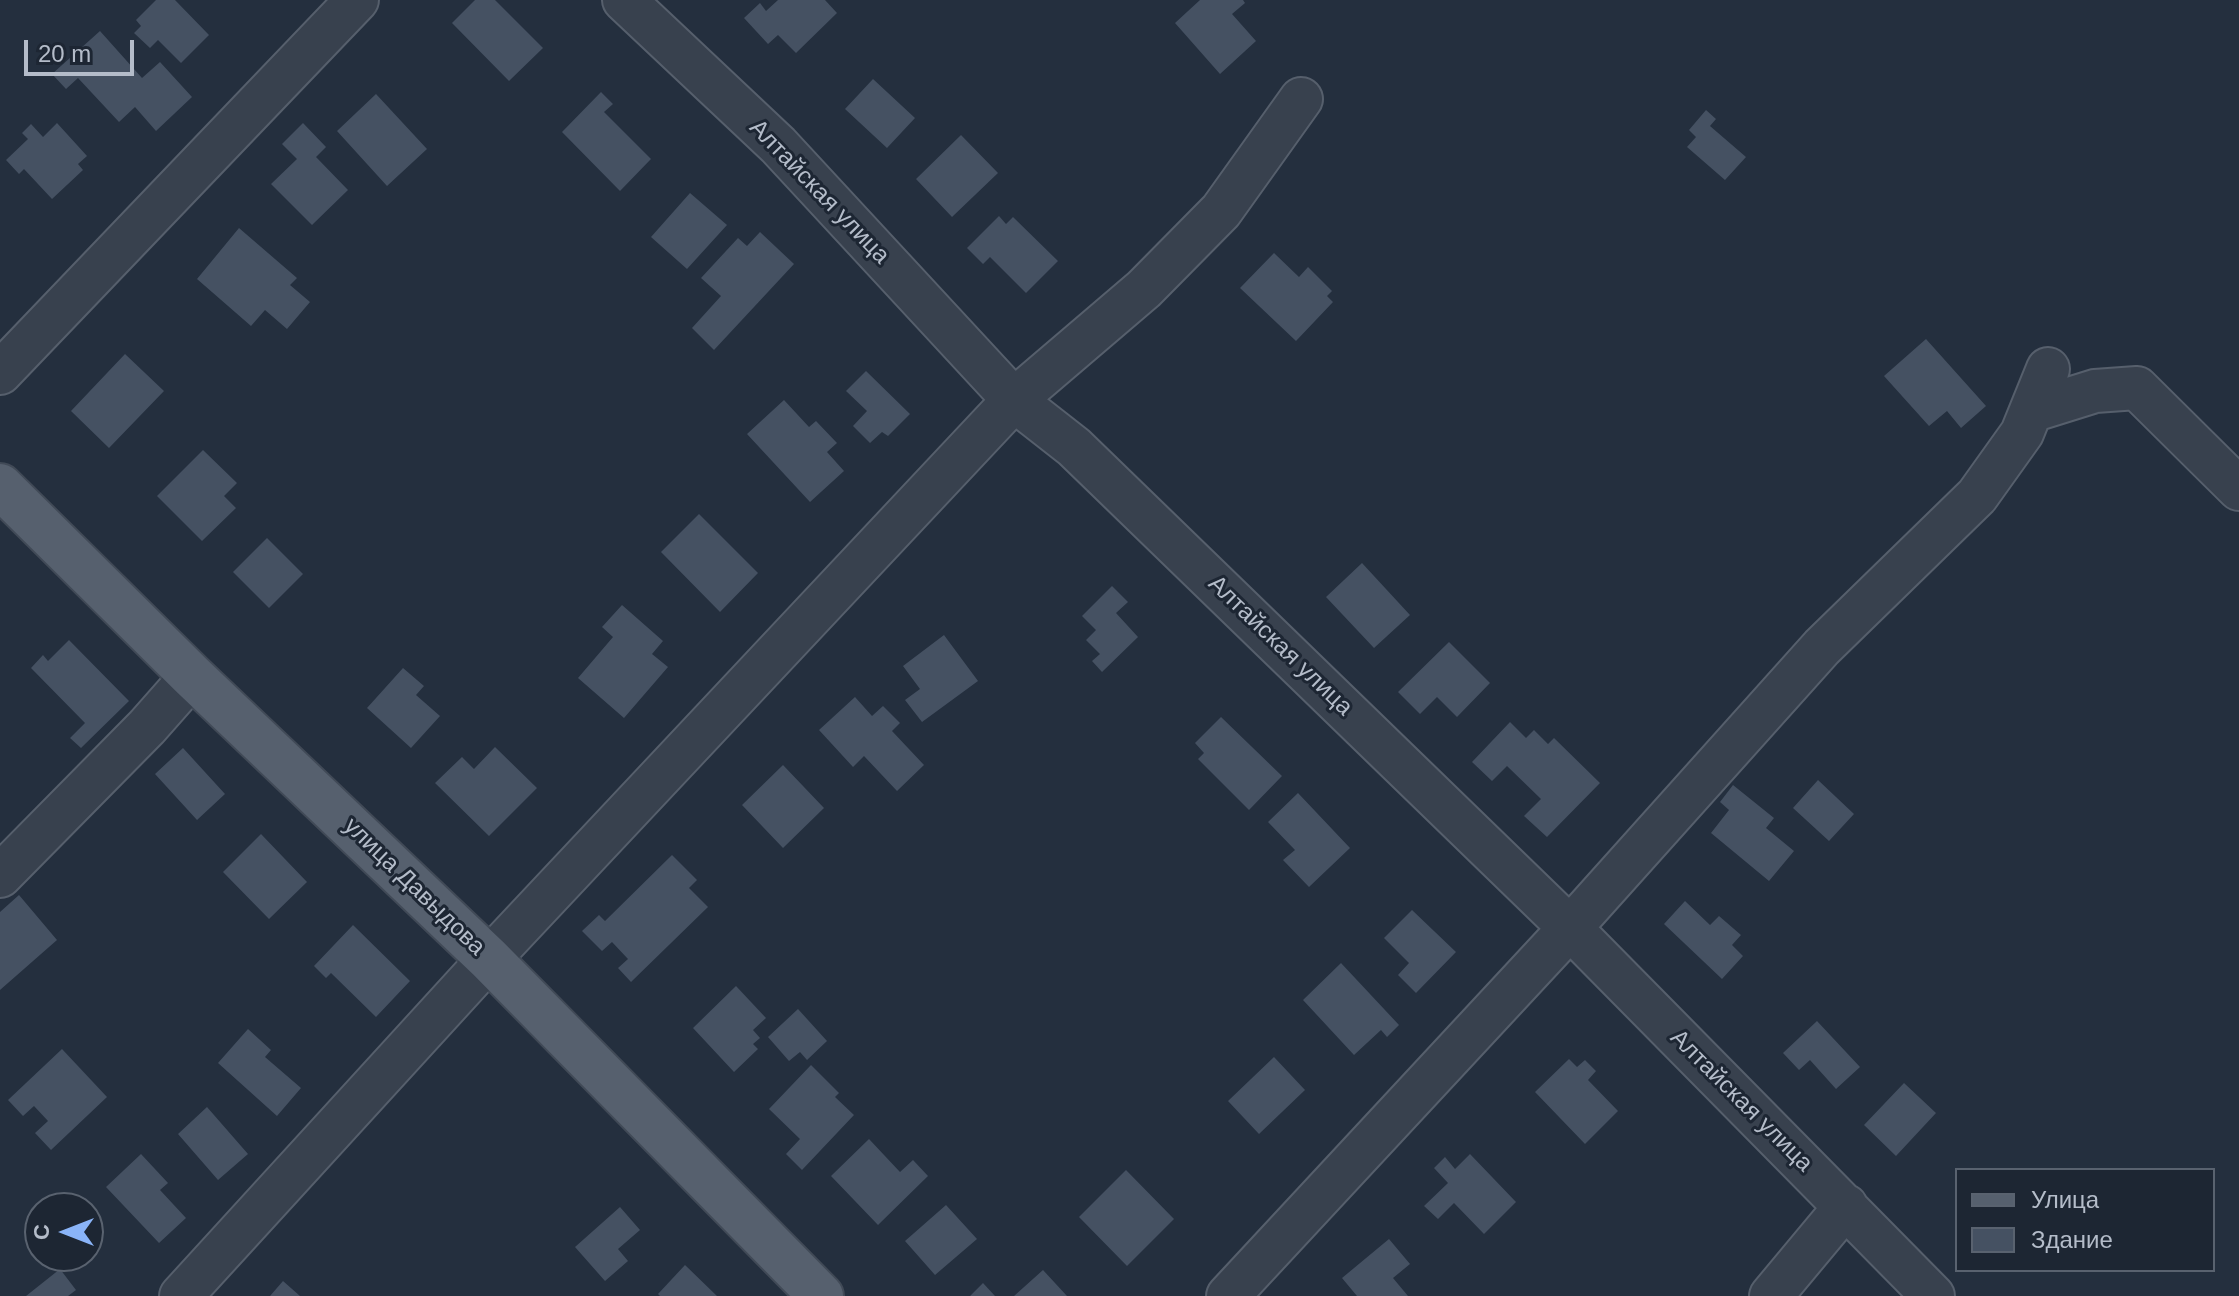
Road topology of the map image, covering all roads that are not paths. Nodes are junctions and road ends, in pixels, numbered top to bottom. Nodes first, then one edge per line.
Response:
1 (357, 0) edge
2 (624, 0) edge
3 (1301, 99) dead end
4 (2048, 369) dead end
5 (0, 373) edge
6 (1014, 400) junction
7 (2031, 411) junction
8 (0, 486) edge
9 (2239, 489) edge
10 (192, 676) junction
11 (0, 876) edge
12 (1570, 928) junction
13 (489, 959) junction
14 (1846, 1206) junction
15 (181, 1296) edge
16 (821, 1296) edge
17 (1228, 1296) edge
18 (1771, 1296) edge
19 (1933, 1296) edge

1 - 5 street
2 - 6 street, Алтайская улица
3 - 6 street
4 - 7 street
6 - 12 street, Алтайская улица
6 - 13 street
7 - 9 street
7 - 12 street
8 - 10 main road, улица Давыдова
10 - 11 street
10 - 13 main road, улица Давыдова
12 - 14 street, Алтайская улица
12 - 17 street
13 - 15 street
13 - 16 main road, улица Давыдова
14 - 18 street
14 - 19 street, Алтайская улица

